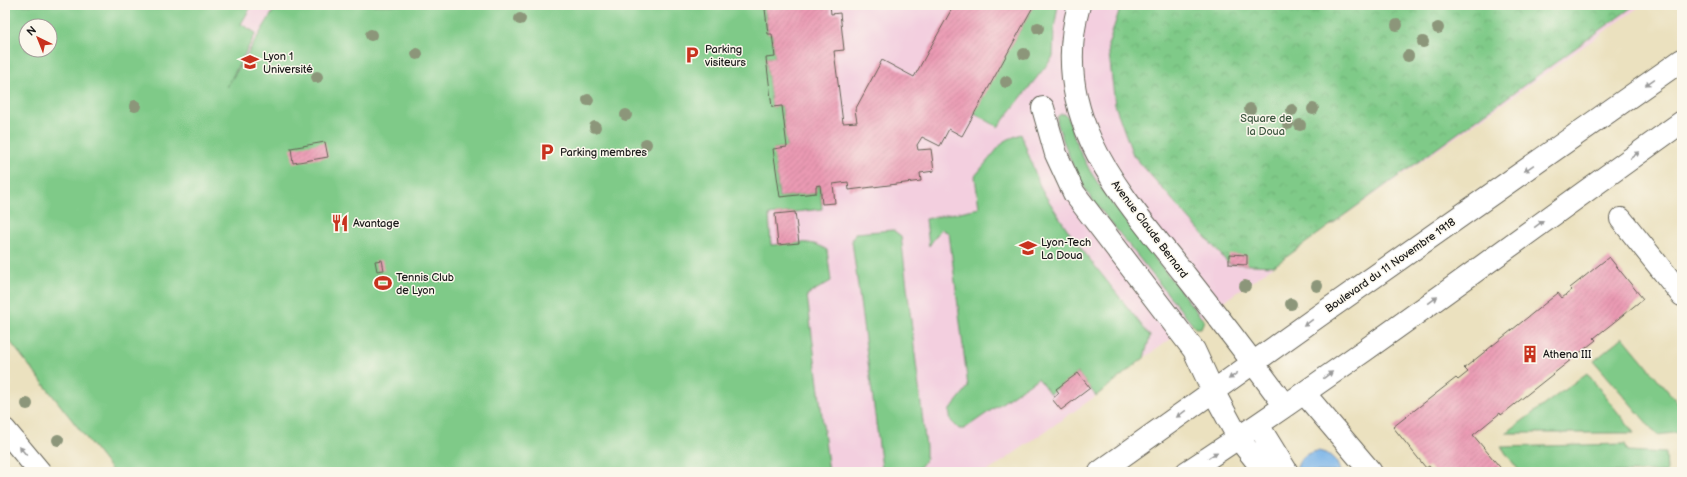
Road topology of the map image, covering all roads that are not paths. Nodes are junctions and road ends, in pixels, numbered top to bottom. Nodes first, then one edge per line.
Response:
1 (1079, 5) edge
2 (1682, 60) edge
3 (1043, 108) dead end
4 (1682, 122) edge
5 (1621, 219) dead end
6 (1682, 295) edge
7 (1254, 362) junction
8 (1213, 391) junction
9 (1304, 393) junction
10 (1285, 406) junction
11 (1258, 425) junction
12 (5, 430) edge
13 (1239, 439) junction
14 (40, 472) edge
15 (1100, 472) edge
16 (1187, 472) edge
17 (1265, 472) edge
18 (1286, 472) edge
19 (1371, 472) edge

1 - 7 street, Avenue Claude Bernard
2 -> 7 street, Boulevard du 11 Novembre 1918
3 - 8 street
9 -> 4 street
5 - 6 street
7 -> 8 street, Boulevard du 11 Novembre 1918
7 - 10 street, Avenue Claude Bernard
8 - 13 street
8 -> 15 street, Boulevard du 11 Novembre 1918
9 - 10 street
9 - 19 street
10 - 11 street
11 - 13 street
11 - 18 street
14 -> 12 street
16 -> 13 street
13 - 17 street

